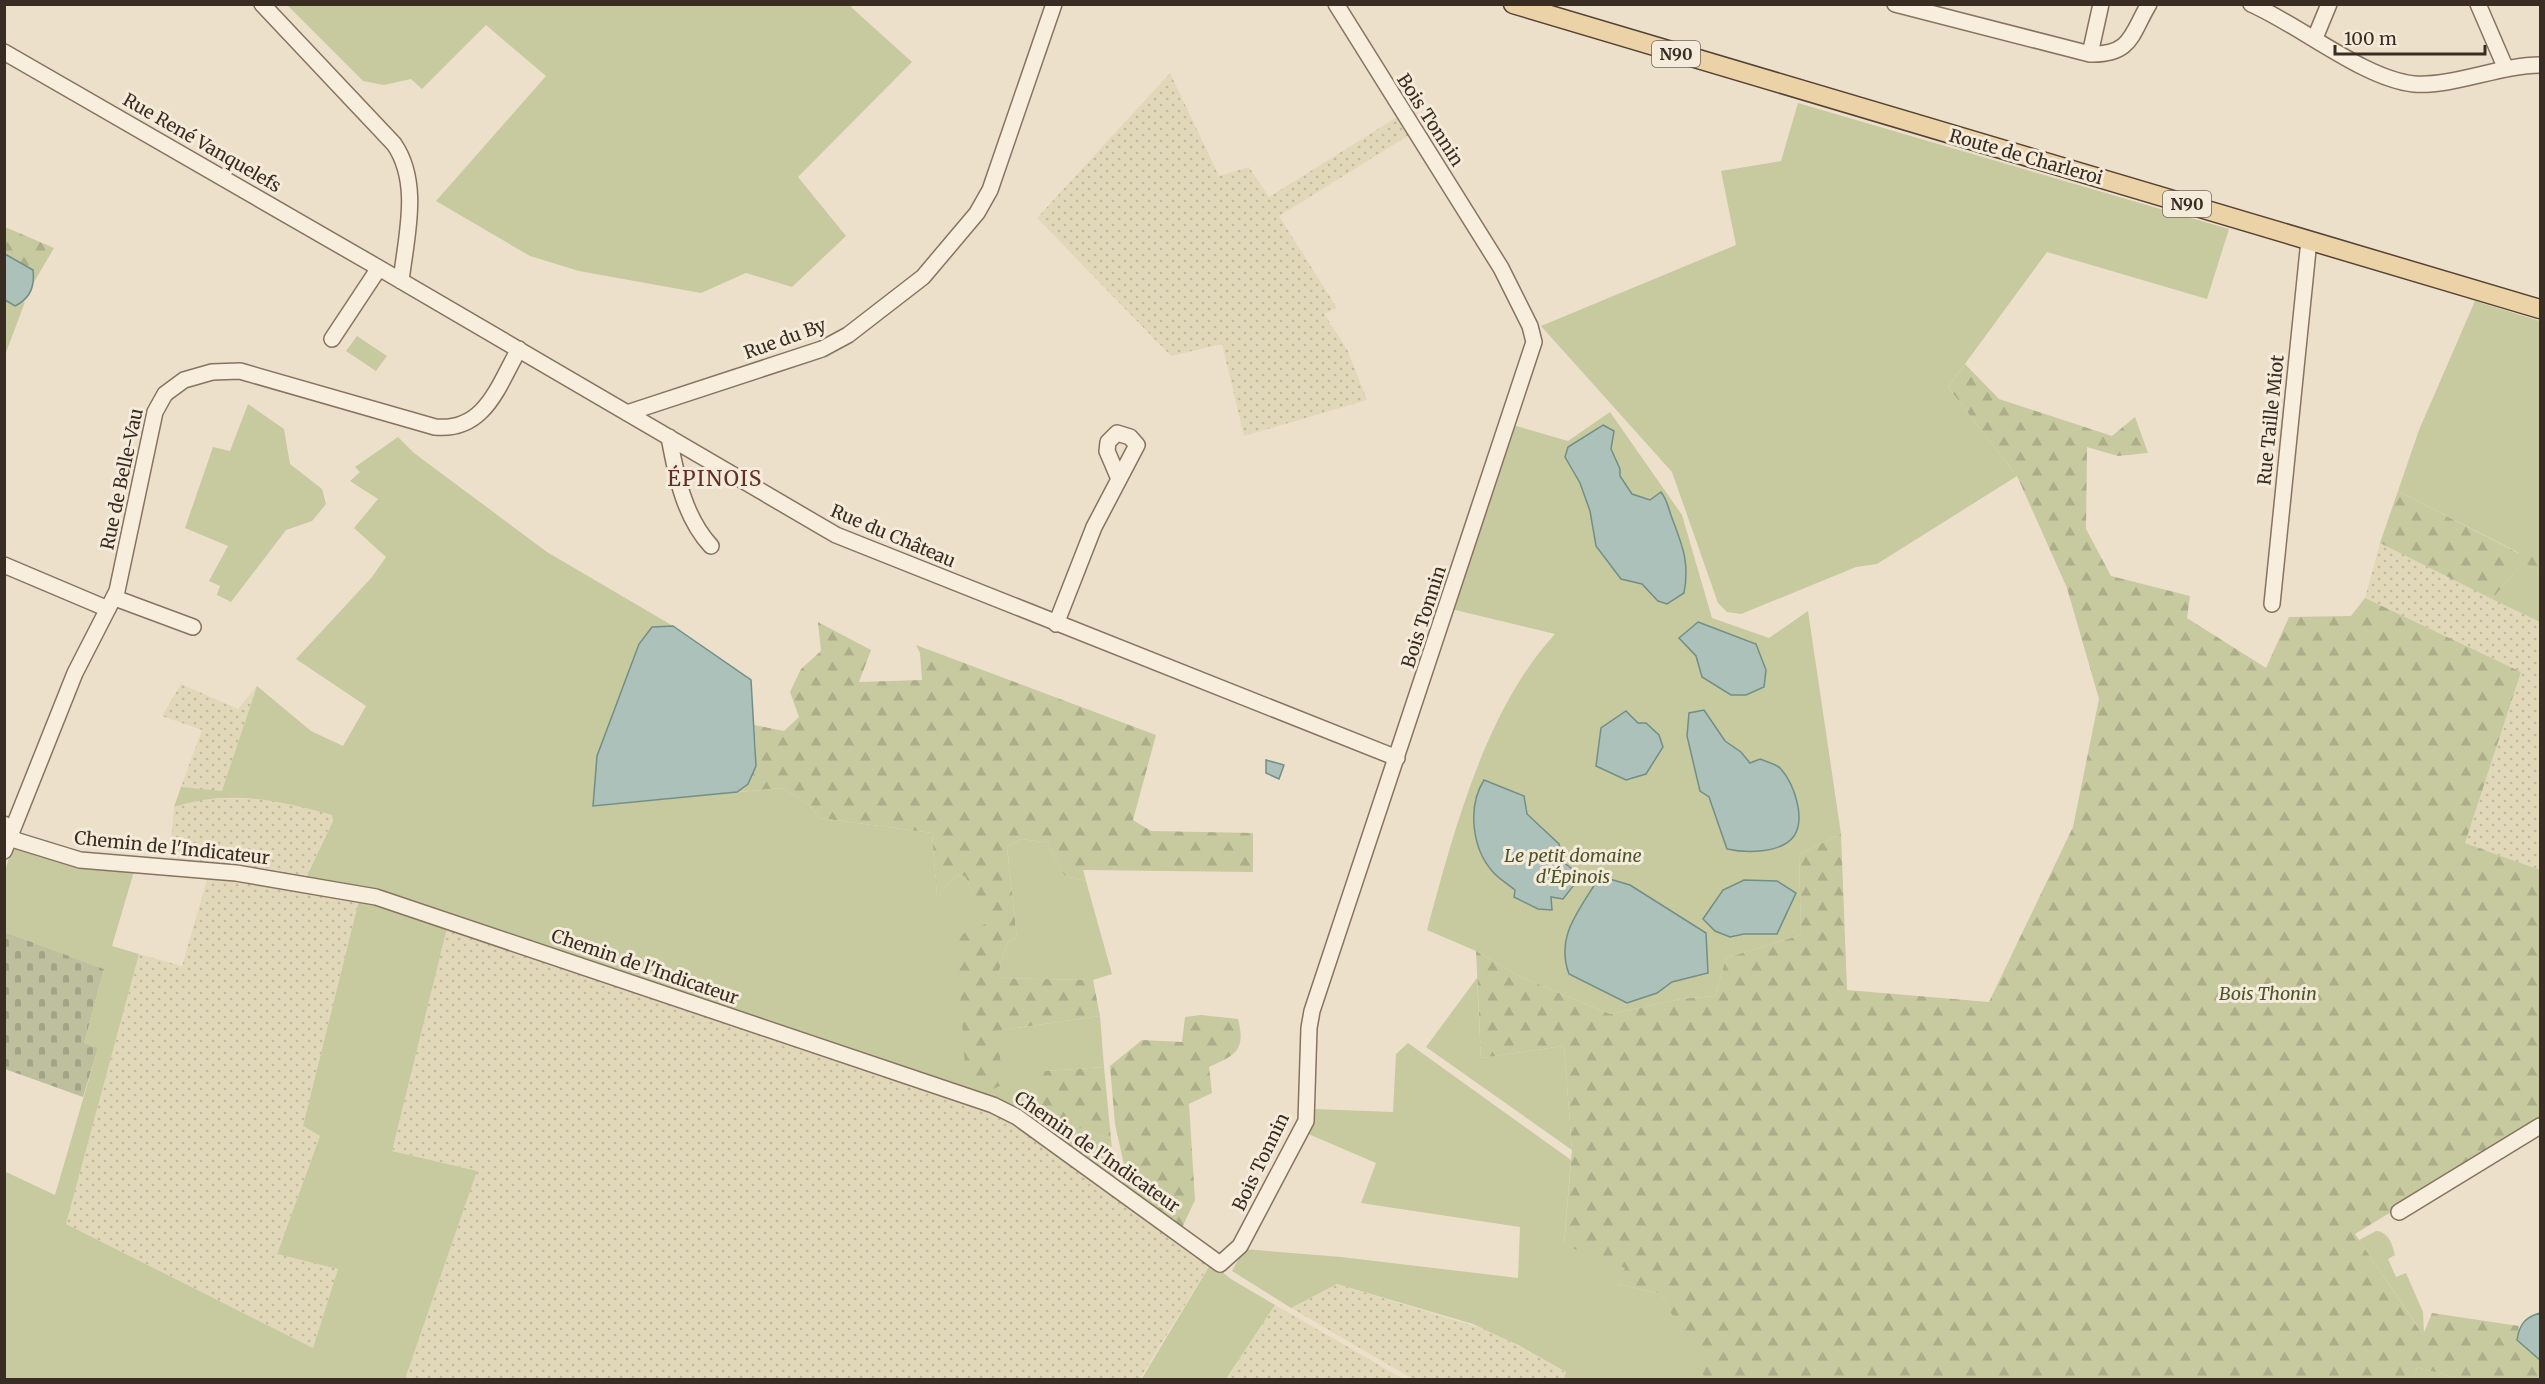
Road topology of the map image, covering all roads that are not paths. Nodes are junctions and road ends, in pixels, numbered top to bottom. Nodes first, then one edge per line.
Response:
1 (262, 4) edge
2 (1054, 4) edge
3 (1336, 4) edge
4 (1513, 4) edge
5 (1895, 4) edge
6 (2101, 4) edge
7 (2149, 4) edge
8 (2251, 4) edge
9 (2329, 4) edge
10 (2478, 4) edge
11 (2315, 38) junction
12 (4, 52) edge
13 (2090, 54) junction
14 (2541, 65) edge
15 (2505, 69) junction
16 (2309, 240) junction
17 (379, 267) junction
18 (400, 281) junction
19 (2541, 309) edge
20 (332, 339) dead end
21 (519, 349) junction
22 (627, 413) junction
23 (669, 437) junction
24 (1119, 479) dead end
25 (711, 546) dead end
26 (4, 564) edge
27 (112, 604) junction
28 (2272, 604) dead end
29 (1056, 624) junction
30 (193, 627) dead end
31 (1397, 758) junction
32 (8, 829) edge
33 (4, 851) edge
34 (2541, 1126) edge
35 (2399, 1212) dead end
36 (1220, 1264) joint

1 - 18 street
2 - 22 street, Rue du By
3 - 31 street, Bois Tonnin
4 - 16 main road, Route de Charleroi / N90
5 - 13 street
6 - 13 street
7 - 13 street
8 - 11 street
9 - 11 street
10 - 15 street
11 - 15 street
12 - 17 street, Rue René Vanquelefs
14 - 15 street
16 - 19 main road, Route de Charleroi / N90
16 - 28 street, Rue Taille Miot
17 - 18 street
17 - 20 street
18 - 21 street
21 - 22 street
21 - 27 street, Rue de Belle-Vau
22 - 23 street, Rue du Château
23 - 25 street
23 - 29 street, Rue du Château
24 - 29 street
26 - 27 street
27 - 30 street
27 - 32 street, Rue de Belle-Vau
29 - 31 street, Rue du Château
31 - 36 street, Bois Tonnin
32 - 33 street, Rue de Belle-Vau
32 - 36 street, Chemin de l'Indicateur
34 - 35 street

